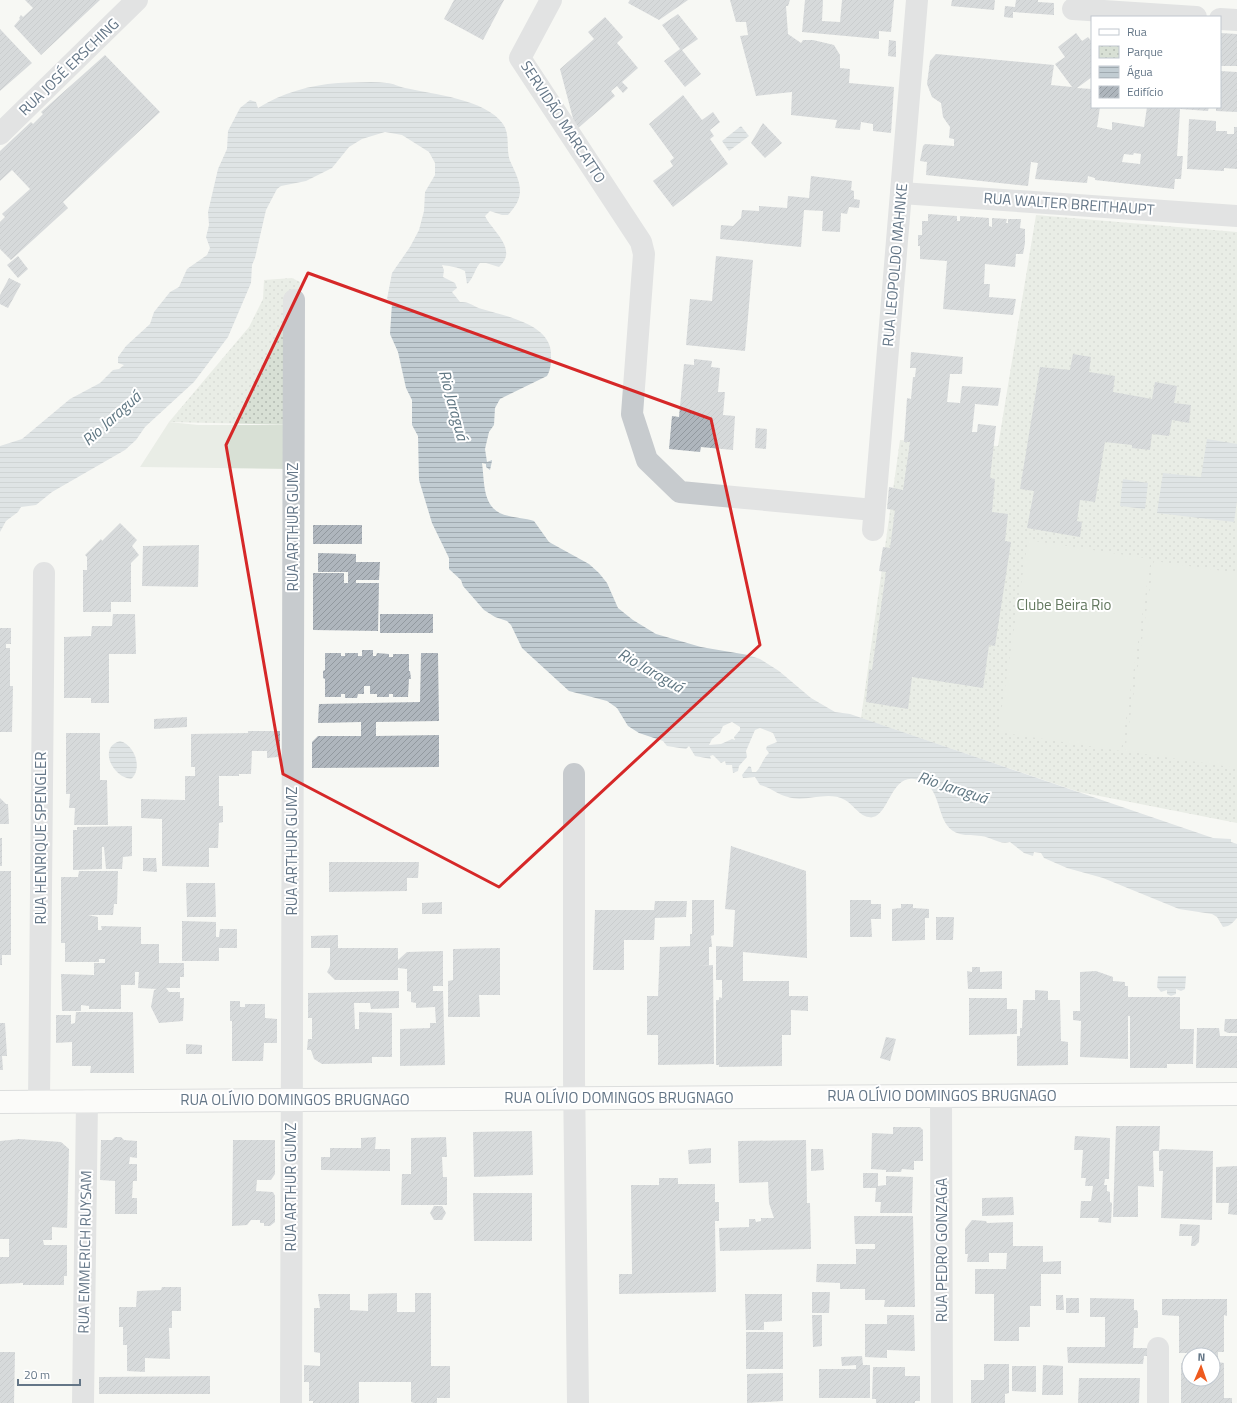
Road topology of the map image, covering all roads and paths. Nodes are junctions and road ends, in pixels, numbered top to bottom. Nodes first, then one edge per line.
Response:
1 (137, 0) edge
2 (552, 0) edge
3 (917, 0) edge
4 (1074, 9) dead end
5 (1181, 16) edge
6 (1221, 18) edge
7 (1237, 20) edge
8 (0, 134) edge
9 (901, 193) junction
10 (1237, 216) edge
11 (294, 300) dead end
12 (873, 520) joint
13 (44, 573) dead end
14 (574, 774) dead end
15 (1237, 1094) edge
16 (941, 1096) junction
17 (574, 1099) junction
18 (291, 1100) junction
19 (87, 1101) junction
20 (0, 1102) edge
21 (39, 1102) junction
22 (1158, 1348) dead end
23 (83, 1403) edge
24 (290, 1403) edge
25 (578, 1403) edge
26 (942, 1403) edge
27 (1158, 1403) edge

1 - 8 street, RUA JOSÉ ERSCHING
2 - 12 street, SERVIDÃO MARCATTO
3 - 9 street, RUA LEOPOLDO MAHNKE
4 - 5 street
6 - 7 street
9 - 10 street, RUA WALTER BREITHAUPT
9 - 12 street, RUA LEOPOLDO MAHNKE
11 - 18 street, RUA ARTHUR GUMZ
13 - 21 street, RUA HENRIQUE SPENGLER
14 - 17 street
15 - 16 main road, RUA OLÍVIO DOMINGOS BRUGNAGO
16 - 17 main road, RUA OLÍVIO DOMINGOS BRUGNAGO
16 - 26 street, RUA PEDRO GONZAGA
17 - 18 main road, RUA OLÍVIO DOMINGOS BRUGNAGO
17 - 25 street
18 - 19 main road, RUA OLÍVIO DOMINGOS BRUGNAGO
18 - 24 street, RUA ARTHUR GUMZ
19 - 21 main road, RUA OLÍVIO DOMINGOS BRUGNAGO
19 - 23 street, RUA EMMERICH RUYSAM
20 - 21 main road, RUA OLÍVIO DOMINGOS BRUGNAGO
22 - 27 street

